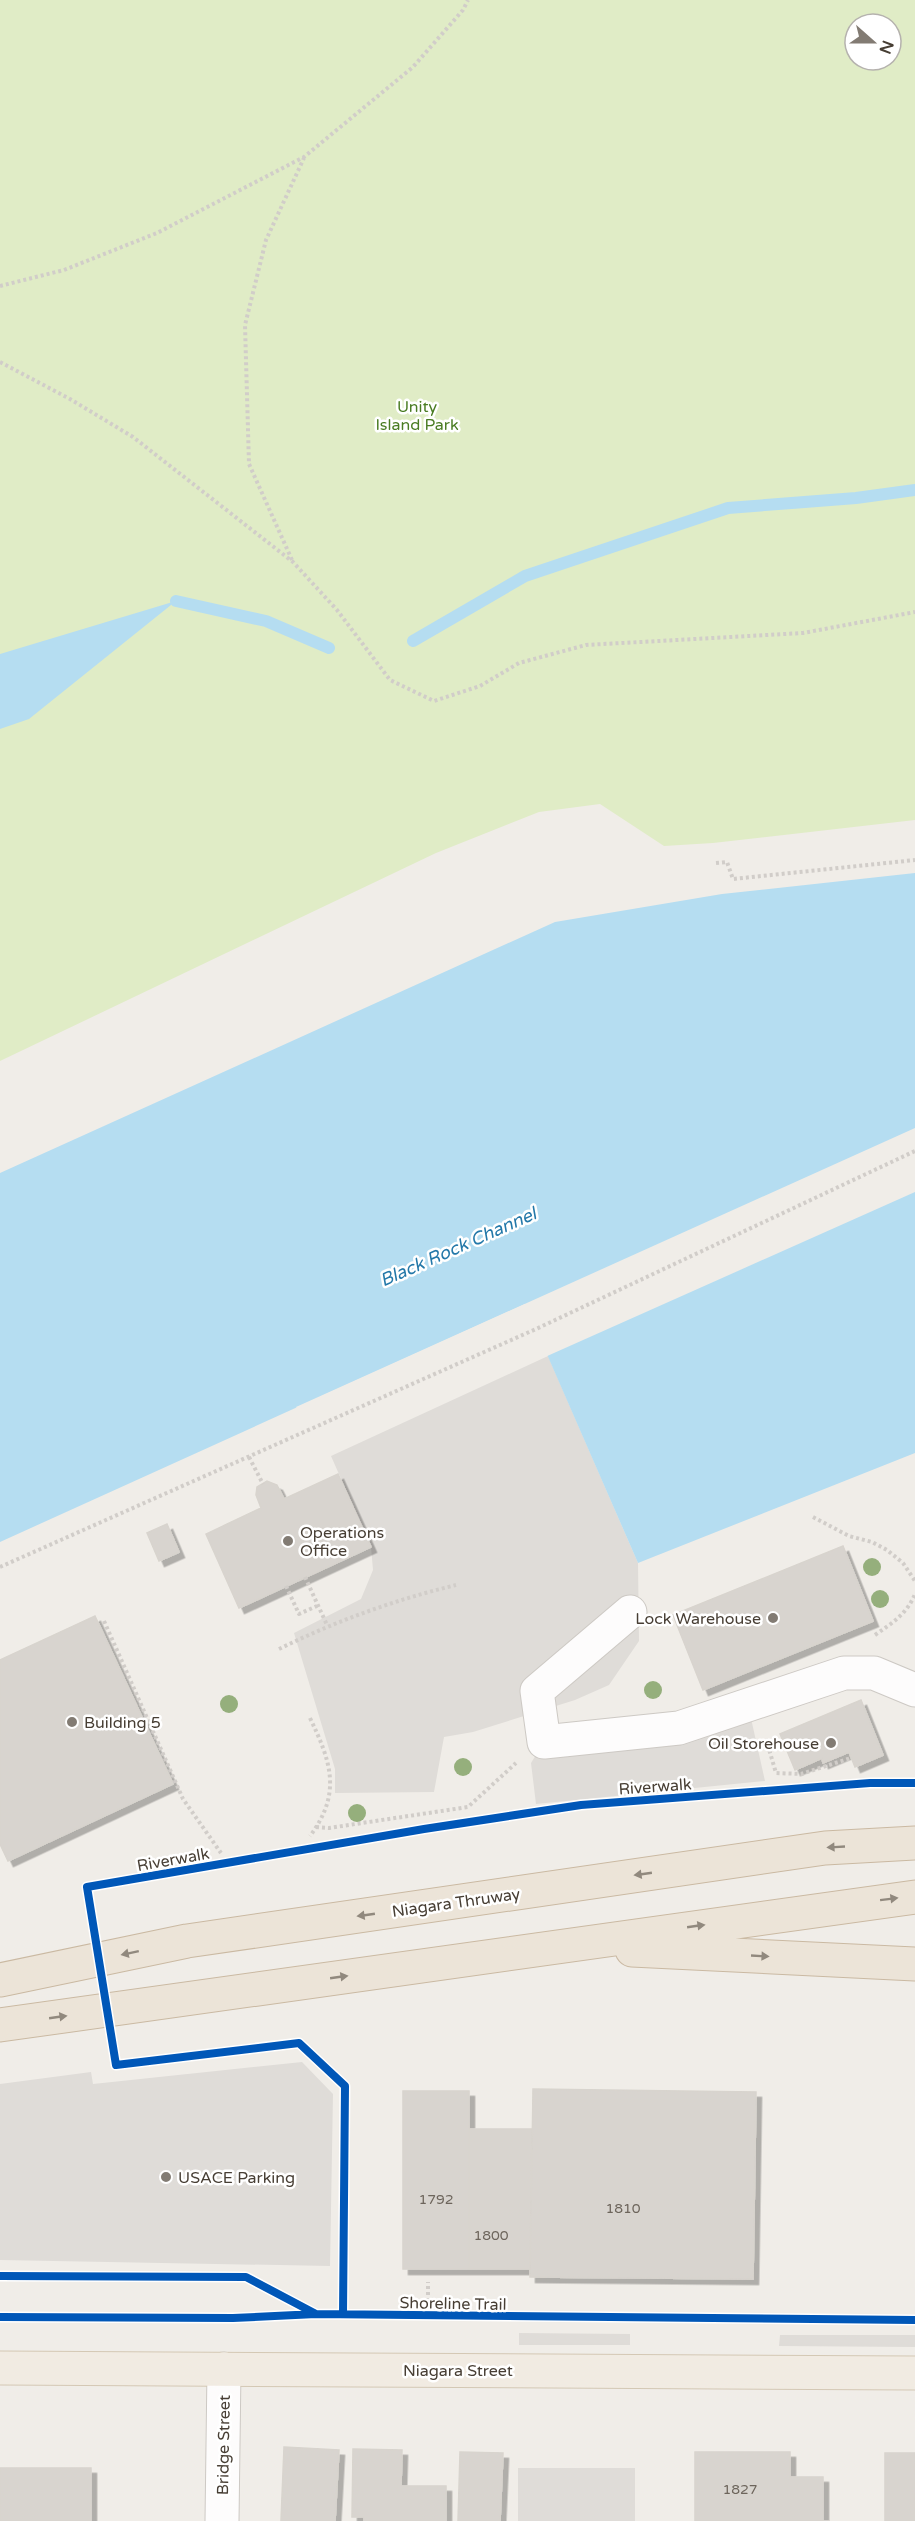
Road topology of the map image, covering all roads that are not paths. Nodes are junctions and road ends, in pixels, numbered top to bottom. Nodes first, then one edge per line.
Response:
1 (630, 1612) dead end
2 (915, 1690) edge
3 (915, 1835) edge
4 (915, 1843) edge
5 (880, 1845) junction
6 (915, 1897) edge
7 (555, 1946) junction
8 (915, 1964) edge
9 (0, 1980) edge
10 (0, 2025) edge
11 (0, 2368) edge
12 (224, 2369) junction
13 (915, 2373) edge
14 (222, 2521) edge

1 - 2 street
3 - 5 highway
4 - 5 highway, Niagara Thruway
5 -> 9 highway, Niagara Thruway
7 -> 6 highway
7 -> 8 highway
10 -> 7 highway
11 - 12 main road, Niagara Street
12 - 13 main road, Niagara Street
12 - 14 street, Bridge Street

